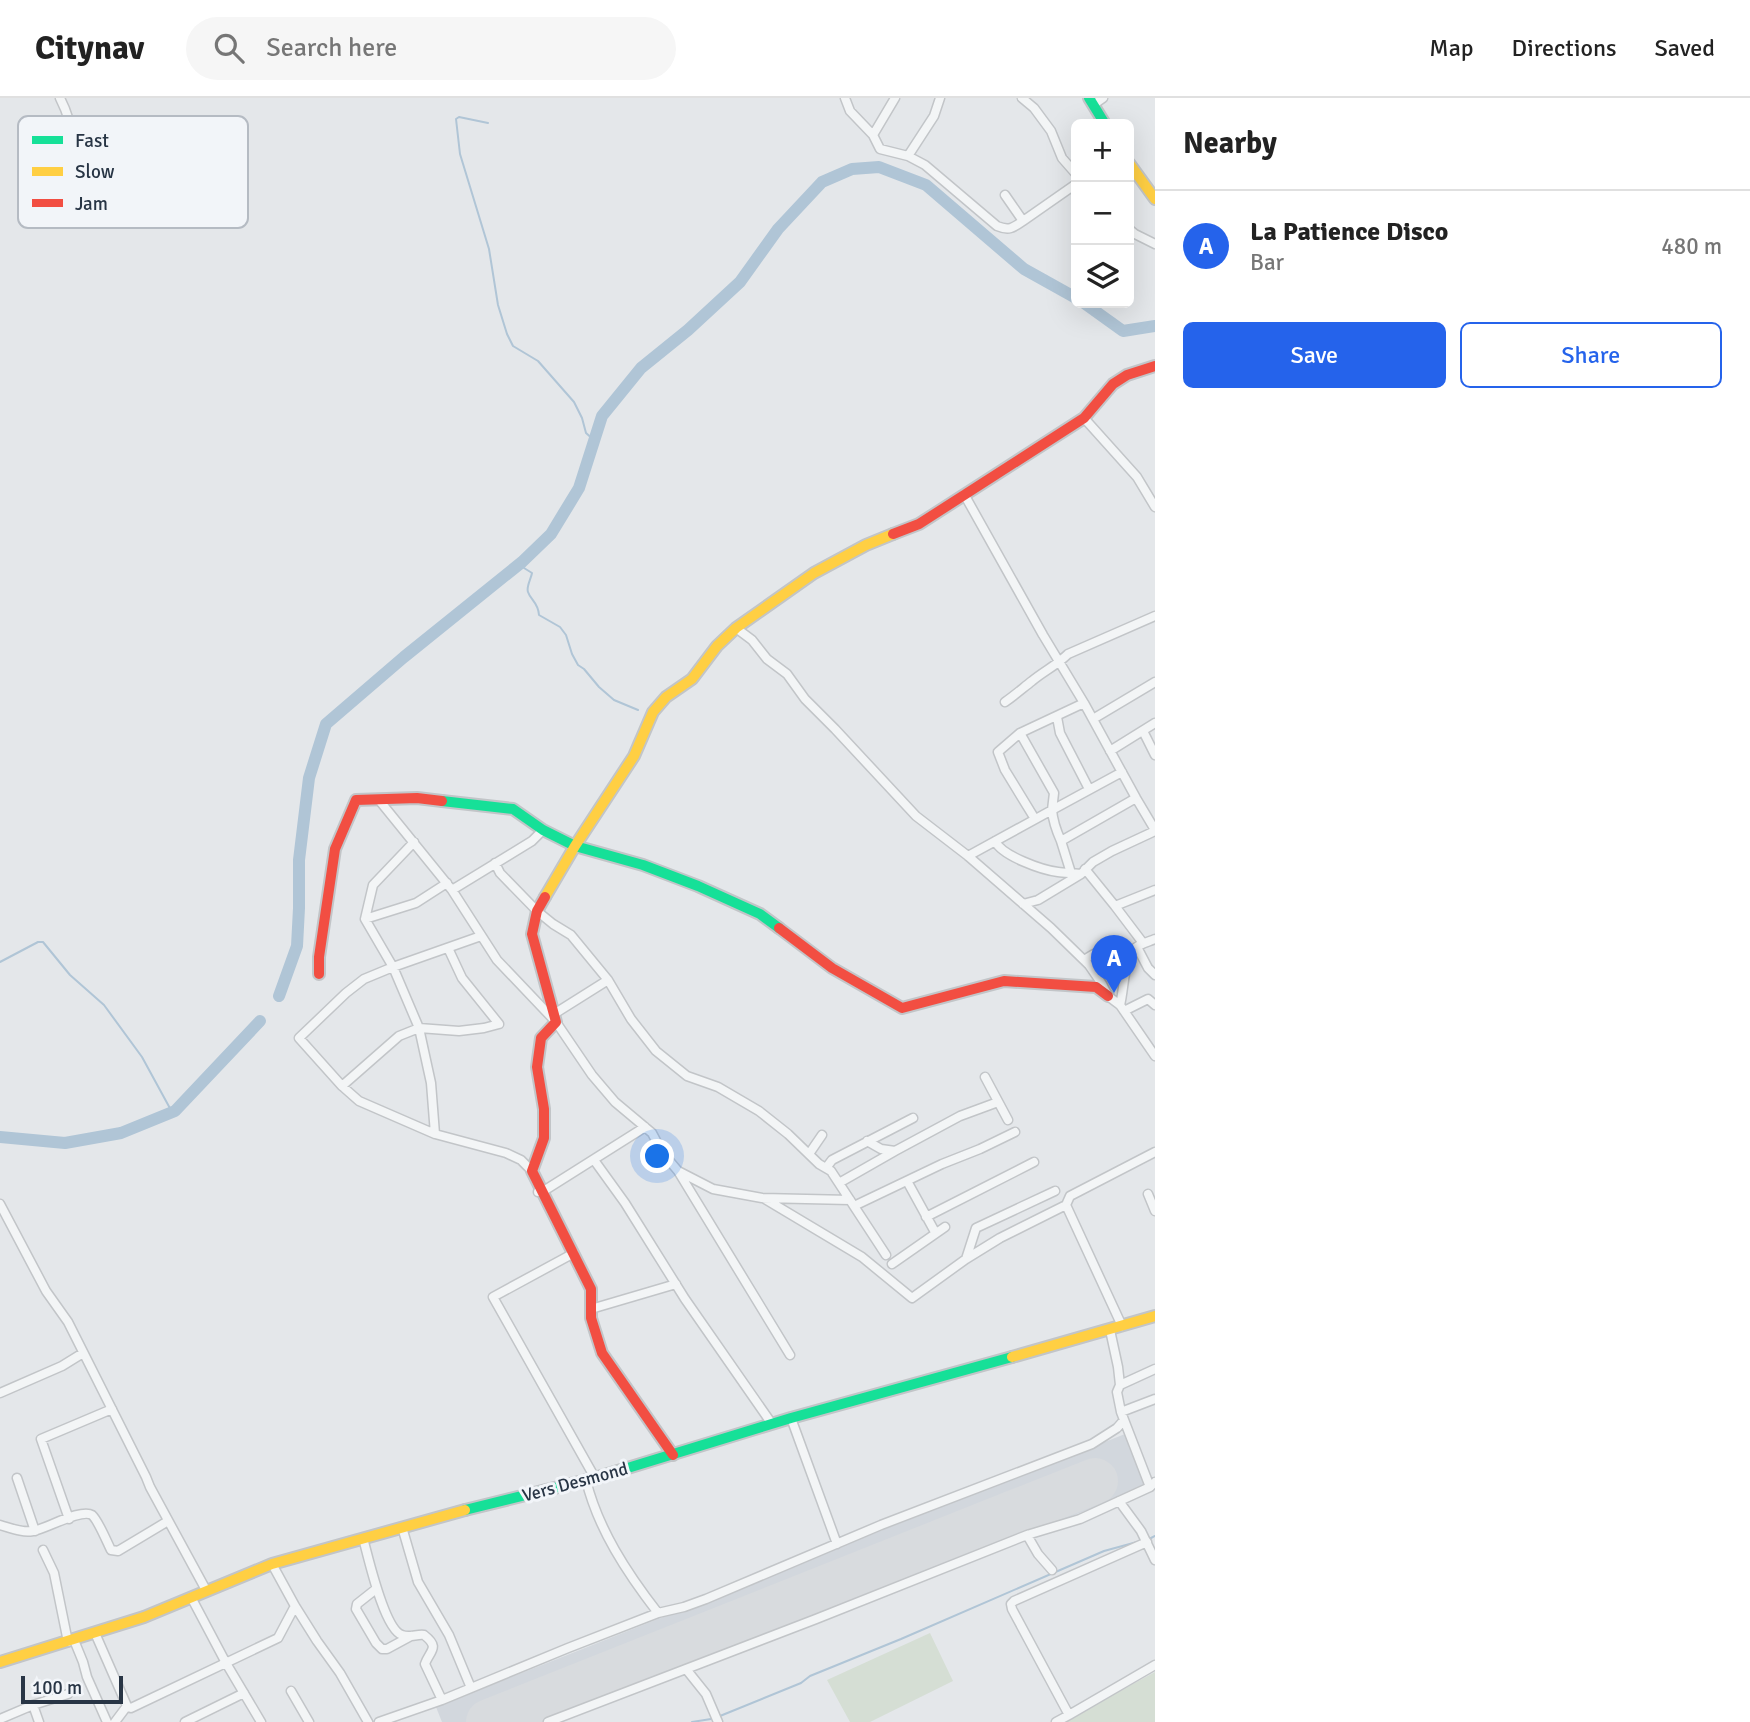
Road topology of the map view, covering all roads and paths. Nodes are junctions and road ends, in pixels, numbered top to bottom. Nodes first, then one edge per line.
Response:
1 (60, 98) edge
2 (845, 98) edge
3 (895, 98) edge
4 (940, 98) edge
5 (1022, 98) edge
6 (1103, 98) edge
7 (1091, 102) edge
8 (67, 116) edge
9 (1102, 119) edge
10 (873, 135) junction
11 (908, 156) junction
12 (1071, 168) edge
13 (1134, 170) edge
14 (1071, 187) edge
15 (1005, 195) dead end
16 (1155, 199) edge
17 (1023, 221) junction
18 (1134, 233) edge
19 (1155, 244) edge
20 (1155, 366) edge
21 (1084, 418) junction
22 (964, 494) junction
23 (1155, 507) edge
24 (1155, 616) edge
25 (736, 628) junction
26 (1060, 663) junction
27 (1155, 682) edge
28 (1005, 702) dead end
29 (1084, 703) junction
30 (1057, 717) junction
31 (1093, 719) junction
32 (1155, 723) edge
33 (1143, 730) junction
34 (1020, 733) junction
35 (1110, 751) junction
36 (1155, 755) edge
37 (1122, 772) junction
38 (1089, 789) junction
39 (1136, 798) junction
40 (379, 800) junction
41 (1052, 810) junction
42 (1035, 819) junction
43 (543, 830) junction
44 (1155, 831) edge
45 (995, 841) junction
46 (1061, 841) junction
47 (414, 842) junction
48 (575, 846) junction
49 (968, 856) junction
50 (495, 863) junction
51 (1079, 872) junction
52 (449, 887) junction
53 (1155, 890) edge
54 (1023, 904) junction
55 (1115, 905) junction
56 (537, 911) junction
57 (365, 919) junction
58 (481, 936) junction
59 (1154, 941) edge
60 (1138, 947) junction
61 (448, 948) junction
62 (1084, 960) junction
63 (393, 967) junction
64 (319, 974) dead end
65 (1155, 975) edge
66 (608, 980) junction
67 (1108, 996) junction
68 (1155, 1005) edge
69 (1122, 1008) junction
70 (555, 1018) junction
71 (419, 1028) junction
72 (1155, 1056) edge
73 (985, 1077) dead end
74 (342, 1086) junction
75 (998, 1102) junction
76 (913, 1118) dead end
77 (1008, 1120) dead end
78 (645, 1127) junction
79 (1015, 1132) dead end
80 (435, 1133) junction
81 (822, 1135) dead end
82 (867, 1141) junction
83 (895, 1151) junction
84 (1155, 1152) edge
85 (808, 1154) junction
86 (594, 1160) junction
87 (1034, 1163) dead end
88 (826, 1168) junction
89 (532, 1171) junction
90 (678, 1171) junction
91 (907, 1181) junction
92 (839, 1183) junction
93 (1055, 1191) dead end
94 (540, 1192) junction
95 (1148, 1194) dead end
96 (762, 1198) junction
97 (852, 1203) junction
98 (0, 1204) edge
99 (1066, 1205) junction
100 (1155, 1211) edge
101 (926, 1217) junction
102 (945, 1227) dead end
103 (935, 1232) junction
104 (574, 1253) junction
105 (886, 1255) dead end
106 (966, 1259) junction
107 (892, 1264) dead end
108 (676, 1284) junction
109 (591, 1309) junction
110 (1155, 1316) edge
111 (1122, 1326) junction
112 (1110, 1330) junction
113 (83, 1353) junction
114 (790, 1355) dead end
115 (1155, 1369) edge
116 (1120, 1385) junction
117 (0, 1394) edge
118 (1155, 1399) edge
119 (112, 1409) junction
120 (1123, 1416) junction
121 (791, 1418) junction
122 (772, 1424) junction
123 (673, 1455) junction
124 (17, 1478) dead end
125 (590, 1479) junction
126 (1152, 1485) edge
127 (1119, 1501) junction
128 (69, 1518) junction
129 (168, 1521) junction
130 (0, 1525) edge
131 (402, 1527) junction
132 (35, 1531) junction
133 (1027, 1535) junction
134 (363, 1538) junction
135 (837, 1544) junction
136 (1150, 1544) edge
137 (43, 1550) dead end
138 (1155, 1560) edge
139 (272, 1564) junction
140 (1052, 1570) dead end
141 (376, 1589) junction
142 (206, 1590) junction
143 (191, 1597) junction
144 (295, 1606) junction
145 (658, 1613) junction
146 (95, 1633) junction
147 (411, 1636) junction
148 (71, 1641) junction
149 (0, 1662) edge
150 (226, 1663) junction
151 (1155, 1665) edge
152 (686, 1669) junction
153 (471, 1688) junction
154 (290, 1690) dead end
155 (244, 1693) junction
156 (68, 1694) dead end
157 (442, 1700) junction
158 (33, 1705) junction
159 (127, 1706) junction
160 (1069, 1715) junction
161 (0, 1720) edge
162 (39, 1722) edge
163 (107, 1722) edge
164 (115, 1722) edge
165 (185, 1722) edge
166 (261, 1722) edge
167 (309, 1722) edge
168 (368, 1722) edge
169 (379, 1722) edge
170 (548, 1722) edge
171 (718, 1722) edge
172 (1056, 1722) edge

1 - 8 street
2 - 10 street
3 - 10 street
4 - 11 street
5 - 12 street
6 - 7 street
7 - 9 street
10 - 11 street
11 - 17 street
13 - 16 street
14 - 17 street
15 - 17 street
18 - 19 street
20 - 21 street
21 - 22 street
21 - 23 street
22 - 25 street
22 - 26 street
24 - 26 street
25 - 48 street
25 - 49 street
26 - 28 street
26 - 29 street
27 - 31 street
29 - 30 street
29 - 31 street
30 - 34 street
30 - 38 street
31 - 35 street
32 - 33 street
33 - 35 street
33 - 36 street
34 - 41 street
34 - 42 street
35 - 37 street
37 - 38 street
37 - 39 street
38 - 41 street
39 - 44 street
39 - 46 street
40 - 43 street
40 - 47 street
40 - 64 street
41 - 42 street
41 - 46 street
42 - 45 street
43 - 48 street
43 - 50 street
44 - 51 street
45 - 49 street
45 - 51 street
46 - 51 street
47 - 52 street
47 - 57 street
48 - 56 street
48 - 67 street
49 - 54 street
50 - 52 street
50 - 56 street
51 - 54 street
51 - 55 street
52 - 57 street
52 - 58 street
53 - 55 street
54 - 62 street
55 - 60 street
56 - 66 street
56 - 70 street
57 - 63 street
58 - 61 street
58 - 70 street
59 - 60 street
60 - 62 street
60 - 65 street
60 - 69 street
61 - 63 street
61 - 71 street
62 - 67 street
63 - 71 street
63 - 74 street
66 - 70 street
66 - 85 street
67 - 69 street
68 - 69 street
69 - 72 street
70 - 78 street
70 - 89 street
71 - 74 street
71 - 80 street
73 - 75 street
74 - 80 street
75 - 77 street
75 - 83 street
76 - 82 street
78 - 86 street
78 - 90 street
79 - 91 street
80 - 89 street
81 - 85 street
82 - 83 street
82 - 88 street
83 - 92 street
84 - 99 street
85 - 88 street
86 - 94 street
86 - 108 street
87 - 101 street
88 - 92 street
89 - 94 street
90 - 96 street
90 - 114 street
91 - 97 street
91 - 101 street
92 - 97 street
93 - 106 street
94 - 104 street
95 - 100 street
96 - 97 street
96 - 106 street
97 - 105 street
98 - 113 street
99 - 106 street
99 - 111 street
101 - 103 street
102 - 103 street
103 - 107 street
104 - 109 street
104 - 125 street
108 - 109 street
108 - 122 street
109 - 123 street
110 - 111 street, Vers Desmond
111 - 112 street, Vers Desmond
112 - 116 street
112 - 121 street, Vers Desmond
113 - 117 street
113 - 119 street
115 - 116 street
116 - 120 street
118 - 120 street
119 - 128 street
119 - 129 street
120 - 126 street
120 - 135 street
121 - 122 street, Vers Desmond
121 - 135 street
122 - 123 street, Vers Desmond
123 - 125 street, Vers Desmond
124 - 132 street
125 - 131 street, Vers Desmond
125 - 145 street
126 - 127 street
127 - 133 street
127 - 136 street
128 - 129 street
128 - 132 street
129 - 142 street
130 - 132 street
131 - 134 street, Vers Desmond
131 - 153 street
133 - 140 street
133 - 152 street
134 - 139 street, Vers Desmond
134 - 141 street
135 - 145 street
136 - 138 street
136 - 160 street
137 - 148 street
139 - 142 street, Vers Desmond
139 - 144 street
141 - 147 street
141 - 147 street
142 - 143 street, Vers Desmond
143 - 146 street, Vers Desmond
143 - 150 street
144 - 150 street
144 - 168 street
145 - 153 street
146 - 148 street, Vers Desmond
146 - 159 street
147 - 157 street
148 - 149 street, Vers Desmond
148 - 163 street
150 - 155 street
150 - 159 street
151 - 160 street
152 - 170 street
152 - 171 street
153 - 157 street
154 - 167 street
155 - 165 street
155 - 166 street
156 - 158 street
157 - 169 street
158 - 161 street
158 - 162 street
159 - 164 street
160 - 172 street

